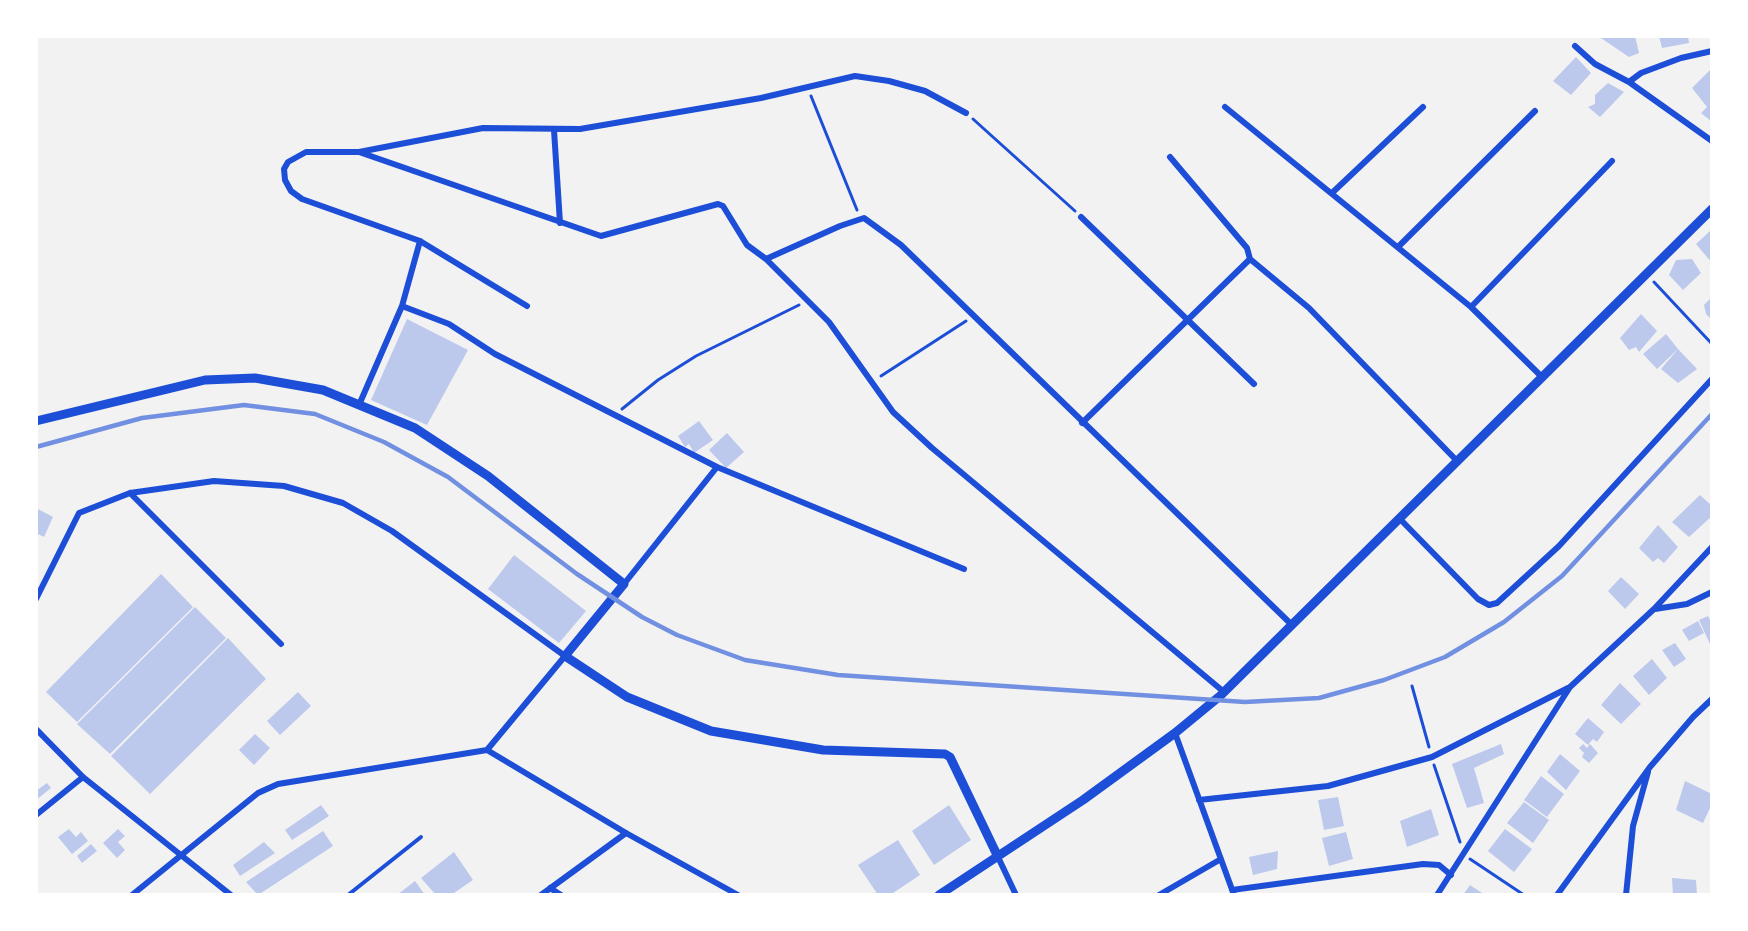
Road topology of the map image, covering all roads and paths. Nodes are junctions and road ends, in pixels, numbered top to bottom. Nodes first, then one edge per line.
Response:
1 (1575, 46) dead end
2 (1712, 51) edge
3 (1629, 82) junction
4 (807, 86) junction
5 (1225, 107) dead end
6 (1423, 107) dead end
7 (1535, 111) dead end
8 (966, 113) joint
9 (554, 130) junction
10 (1712, 141) edge
11 (359, 152) junction
12 (1170, 157) dead end
13 (1612, 161) dead end
14 (1333, 192) junction
15 (1712, 209) edge
16 (1081, 216) joint
17 (864, 218) junction
18 (560, 223) junction
19 (420, 241) junction
20 (1400, 246) junction
21 (766, 259) junction
22 (1250, 259) junction
23 (1647, 274) junction
24 (809, 300) junction
25 (402, 306) junction
26 (527, 306) dead end
27 (1471, 307) junction
28 (973, 316) junction
29 (1189, 321) junction
30 (1712, 344) edge
31 (1543, 378) junction
32 (1712, 379) edge
33 (872, 382) junction
34 (1254, 384) dead end
35 (359, 405) junction
36 (616, 414) junction
37 (36, 422) edge
38 (1082, 423) junction
39 (1458, 462) junction
40 (717, 467) junction
41 (130, 493) junction
42 (1400, 519) junction
43 (1712, 547) edge
44 (964, 569) dead end
45 (624, 584) junction
46 (1712, 592) edge
47 (36, 599) edge
48 (1654, 609) junction
49 (1292, 625) junction
50 (281, 644) dead end
51 (565, 657) junction
52 (1412, 686) dead end
53 (1569, 687) junction
54 (1222, 694) junction
55 (1712, 699) edge
56 (36, 729) edge
57 (1175, 733) junction
58 (488, 750) junction
59 (1431, 757) junction
60 (1650, 767) junction
61 (83, 777) junction
62 (1200, 800) junction
63 (36, 815) edge
64 (626, 833) junction
65 (421, 837) dead end
66 (1464, 856) junction
67 (181, 857) junction
68 (998, 857) junction
69 (1221, 859) junction
70 (1451, 875) junction
71 (550, 888) junction
72 (1233, 892) edge
73 (132, 895) edge
74 (231, 895) edge
75 (348, 895) edge
76 (541, 895) edge
77 (561, 895) edge
78 (738, 895) edge
79 (939, 895) edge
80 (1016, 895) edge
81 (1159, 895) edge
82 (1437, 895) edge
83 (1524, 895) edge
84 (1557, 895) edge
85 (1626, 895) edge

1 - 3 street
2 - 3 street
3 - 10 street
4 - 8 street
4 - 9 street
4 - 17 path
5 - 14 street
6 - 14 street
7 - 20 street
8 - 16 path
9 - 11 street
9 - 18 street
11 - 18 street
11 - 19 street
12 - 22 street
13 - 27 street
14 - 20 street
15 - 23 street
16 - 29 street
17 - 21 street
17 - 28 street
18 - 21 street
19 - 25 street
19 - 26 street
20 - 27 street
21 - 24 street
22 - 29 street
22 - 39 street
23 - 30 path
23 - 31 street
24 - 33 street
24 - 36 path
25 - 35 street
25 - 36 street
27 - 31 street
28 - 33 path
28 - 38 street
29 - 34 street
29 - 38 street
31 - 39 street
32 - 42 street
33 - 54 street
35 - 37 street
35 - 45 street
36 - 40 street
38 - 49 street
39 - 42 street
40 - 44 street
40 - 45 street
41 - 47 street
41 - 50 street
41 - 51 street
42 - 49 street
43 - 48 street
45 - 51 street
46 - 48 street
48 - 53 street
49 - 54 street
51 - 58 street
51 - 68 street
52 - 59 path
53 - 59 street
53 - 66 street
54 - 57 street
55 - 60 street
56 - 61 street
57 - 62 street
57 - 68 street
58 - 64 street
58 - 67 street
59 - 62 street
59 - 66 path
60 - 84 street
60 - 85 street
61 - 63 street
61 - 67 street
62 - 69 street
64 - 71 street
64 - 78 street
65 - 75 lane
66 - 70 street
66 - 83 path
67 - 73 street
67 - 74 street
68 - 79 street
68 - 80 street
69 - 72 street
69 - 81 street
70 - 72 street
70 - 82 street
71 - 76 street
71 - 77 street

